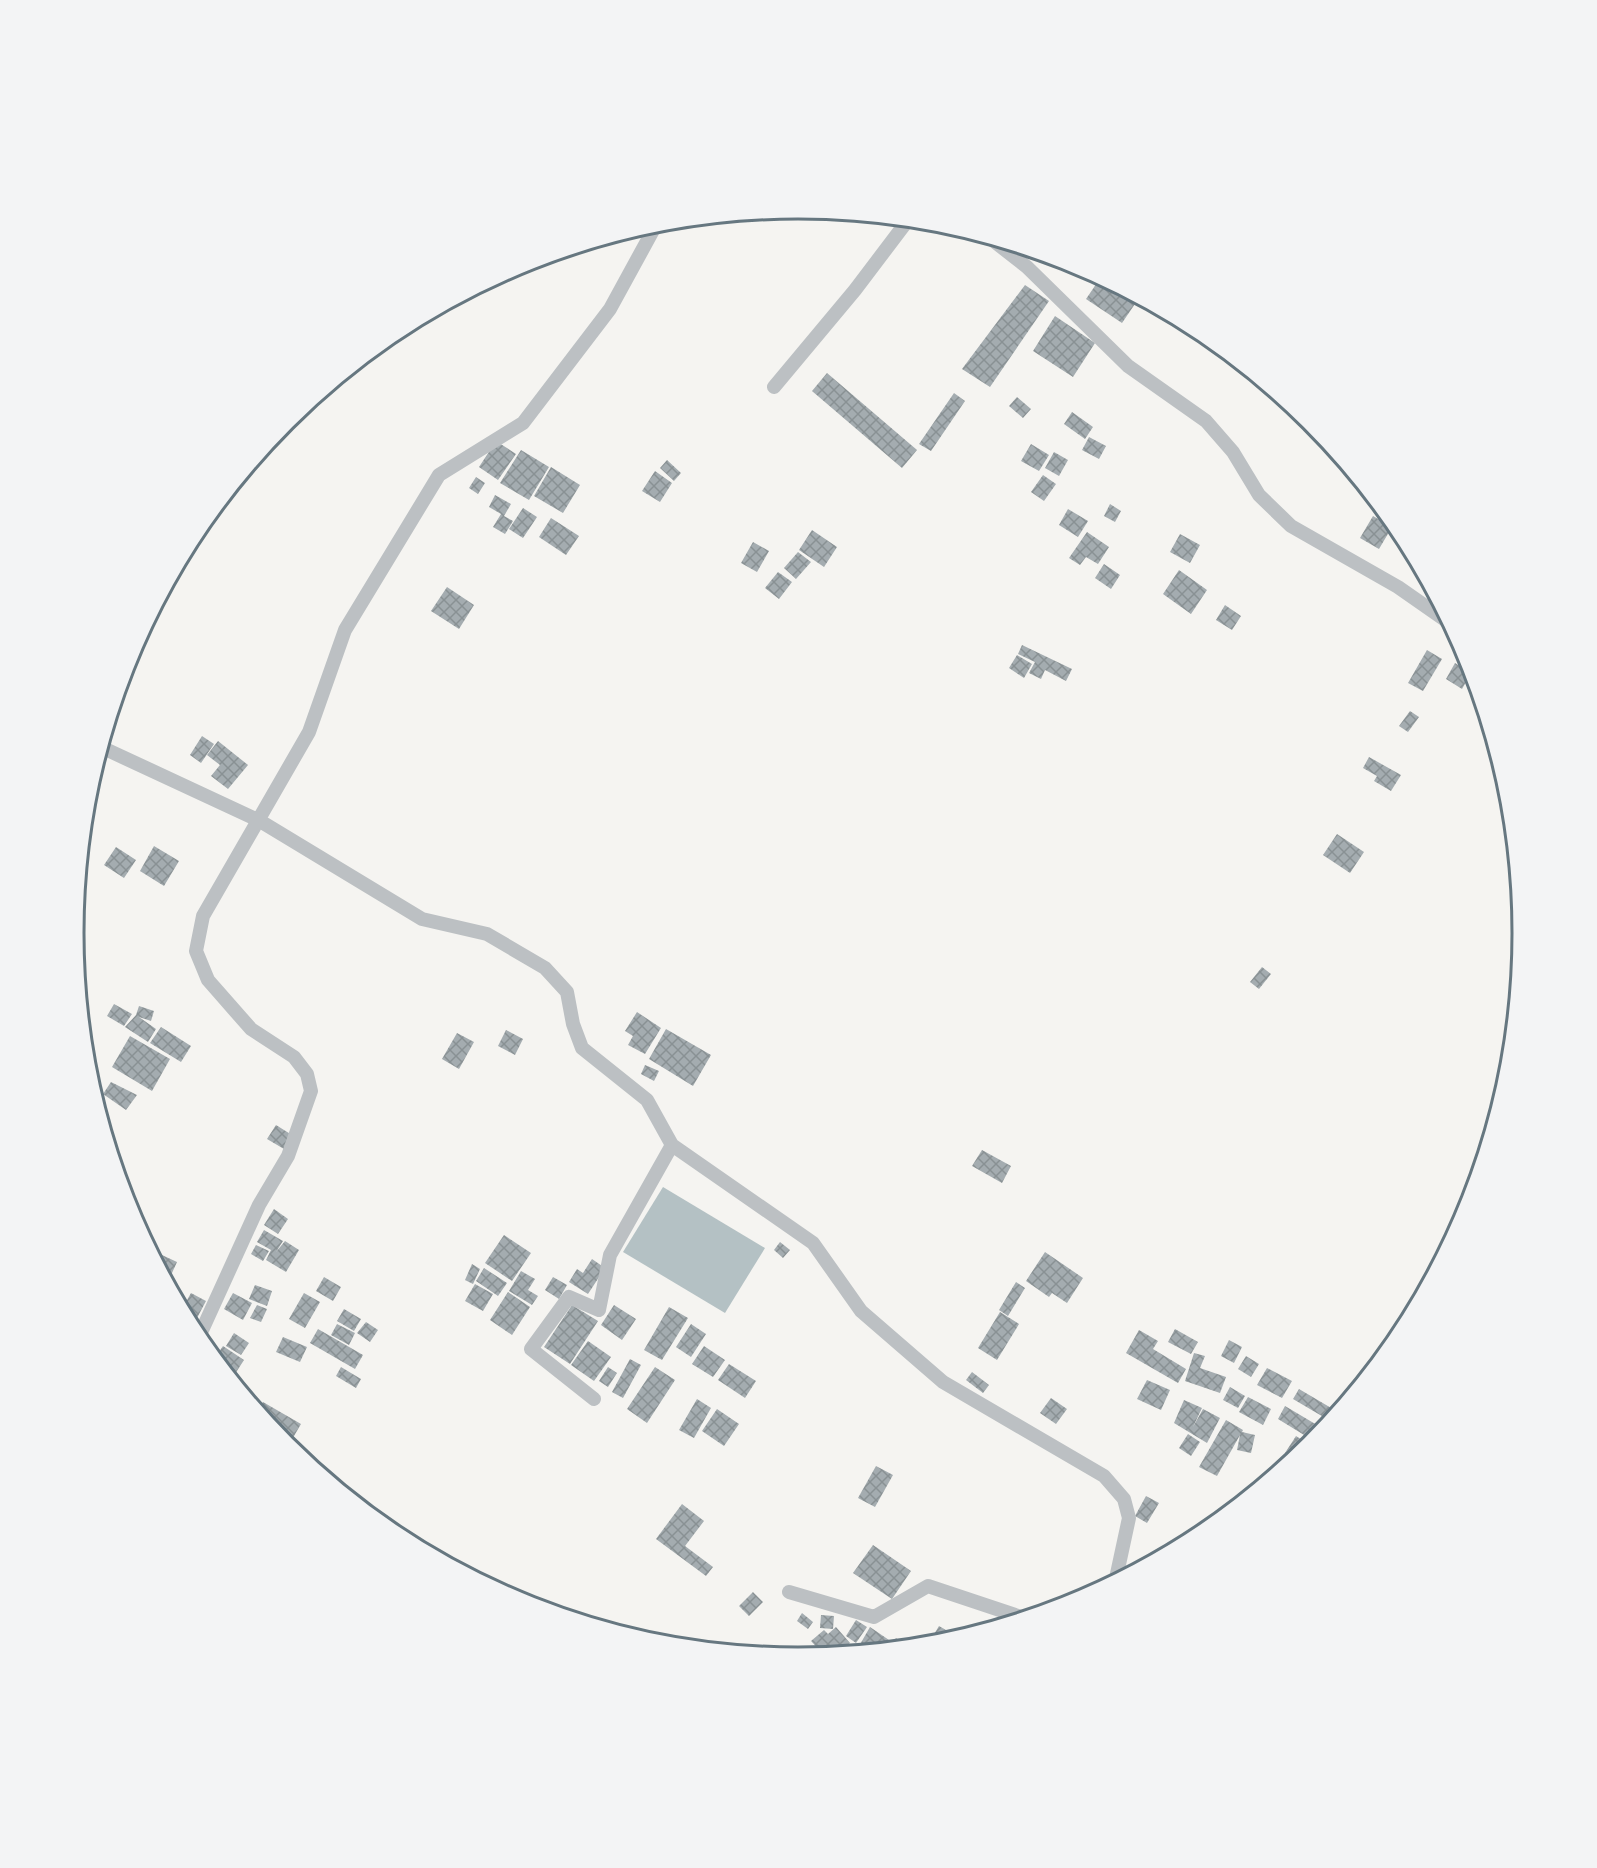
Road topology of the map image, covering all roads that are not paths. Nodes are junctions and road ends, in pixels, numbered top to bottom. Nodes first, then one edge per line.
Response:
1 (902, 228) edge
2 (650, 235) edge
3 (1006, 251) edge
4 (774, 387) dead end
5 (1437, 614) edge
6 (108, 750) edge
7 (260, 821) junction
8 (672, 1145) junction
9 (203, 1329) edge
10 (594, 1399) dead end
11 (1117, 1574) edge
12 (789, 1592) dead end
13 (1014, 1615) edge

1 - 4 street
2 - 7 street
3 - 5 street
6 - 7 street
7 - 8 street
7 - 9 street
8 - 10 street
8 - 11 street
12 - 13 street

